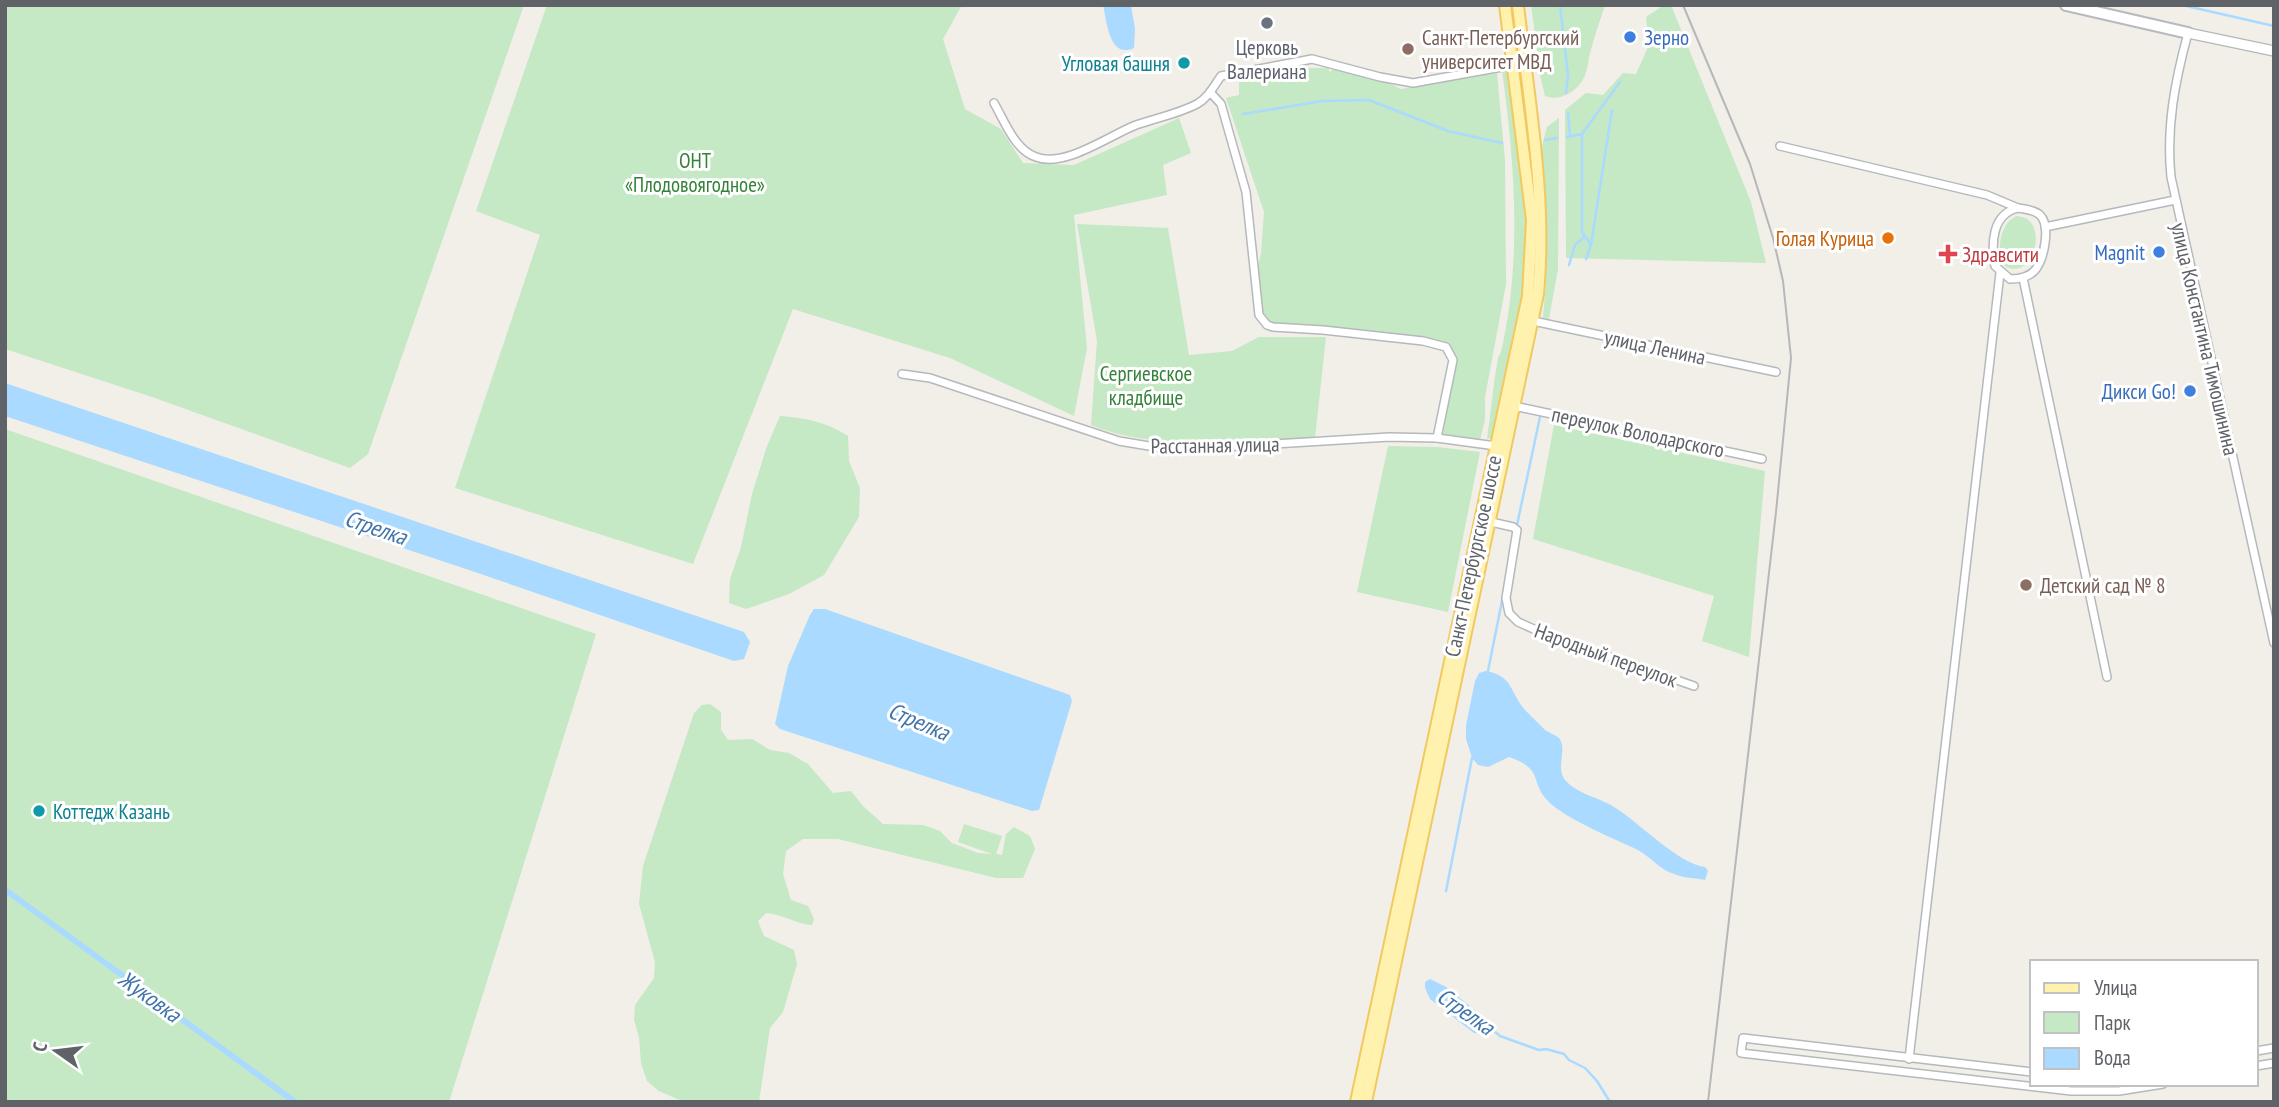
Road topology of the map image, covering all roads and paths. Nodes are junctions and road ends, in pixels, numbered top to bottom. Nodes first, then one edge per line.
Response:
1 (1505, 5) edge
2 (1518, 5) edge
3 (2066, 5) edge
4 (2188, 33) junction
5 (2274, 51) edge
6 (1513, 65) junction
7 (1210, 92) junction
8 (994, 103) dead end
9 (1780, 146) dead end
10 (2175, 200) junction
11 (2018, 208) junction
12 (2045, 227) junction
13 (2000, 273) junction
14 (2024, 278) junction
15 (1533, 321) junction
16 (1776, 372) dead end
17 (902, 374) dead end
18 (1514, 406) junction
19 (1437, 438) junction
20 (1496, 446) junction
21 (1762, 459) dead end
22 (1491, 522) junction
23 (2274, 643) edge
24 (2106, 677) dead end
25 (1694, 687) dead end
26 (1909, 1059) junction
27 (2030, 1072) edge
28 (2150, 1086) edge
29 (1356, 1102) edge
30 (1366, 1102) edge

1 - 6 main road, Санкт-Петербургское шоссе
2 - 15 main road, Санкт-Петербургское шоссе
3 - 4 main road
4 - 5 street
4 - 10 street, улица Константина Тимошинина
6 - 7 street
6 - 20 main road, Санкт-Петербургское шоссе
7 - 8 street
7 - 19 street
9 - 11 street
10 - 12 street
10 - 23 street, улица Константина Тимошинина
11 - 12 street
11 - 13 street
12 - 14 street
13 - 14 street
13 - 26 street
14 - 24 street
15 - 16 street, улица Ленина
15 - 18 main road, Санкт-Петербургское шоссе
17 - 19 street, Расстанная улица
18 - 21 street, переулок Володарского
18 - 22 main road, Санкт-Петербургское шоссе
19 - 20 street, Расстанная улица
20 - 29 main road, Санкт-Петербургское шоссе
22 - 25 street, Народный переулок
22 - 30 main road, Санкт-Петербургское шоссе
26 - 27 street
26 - 28 street

